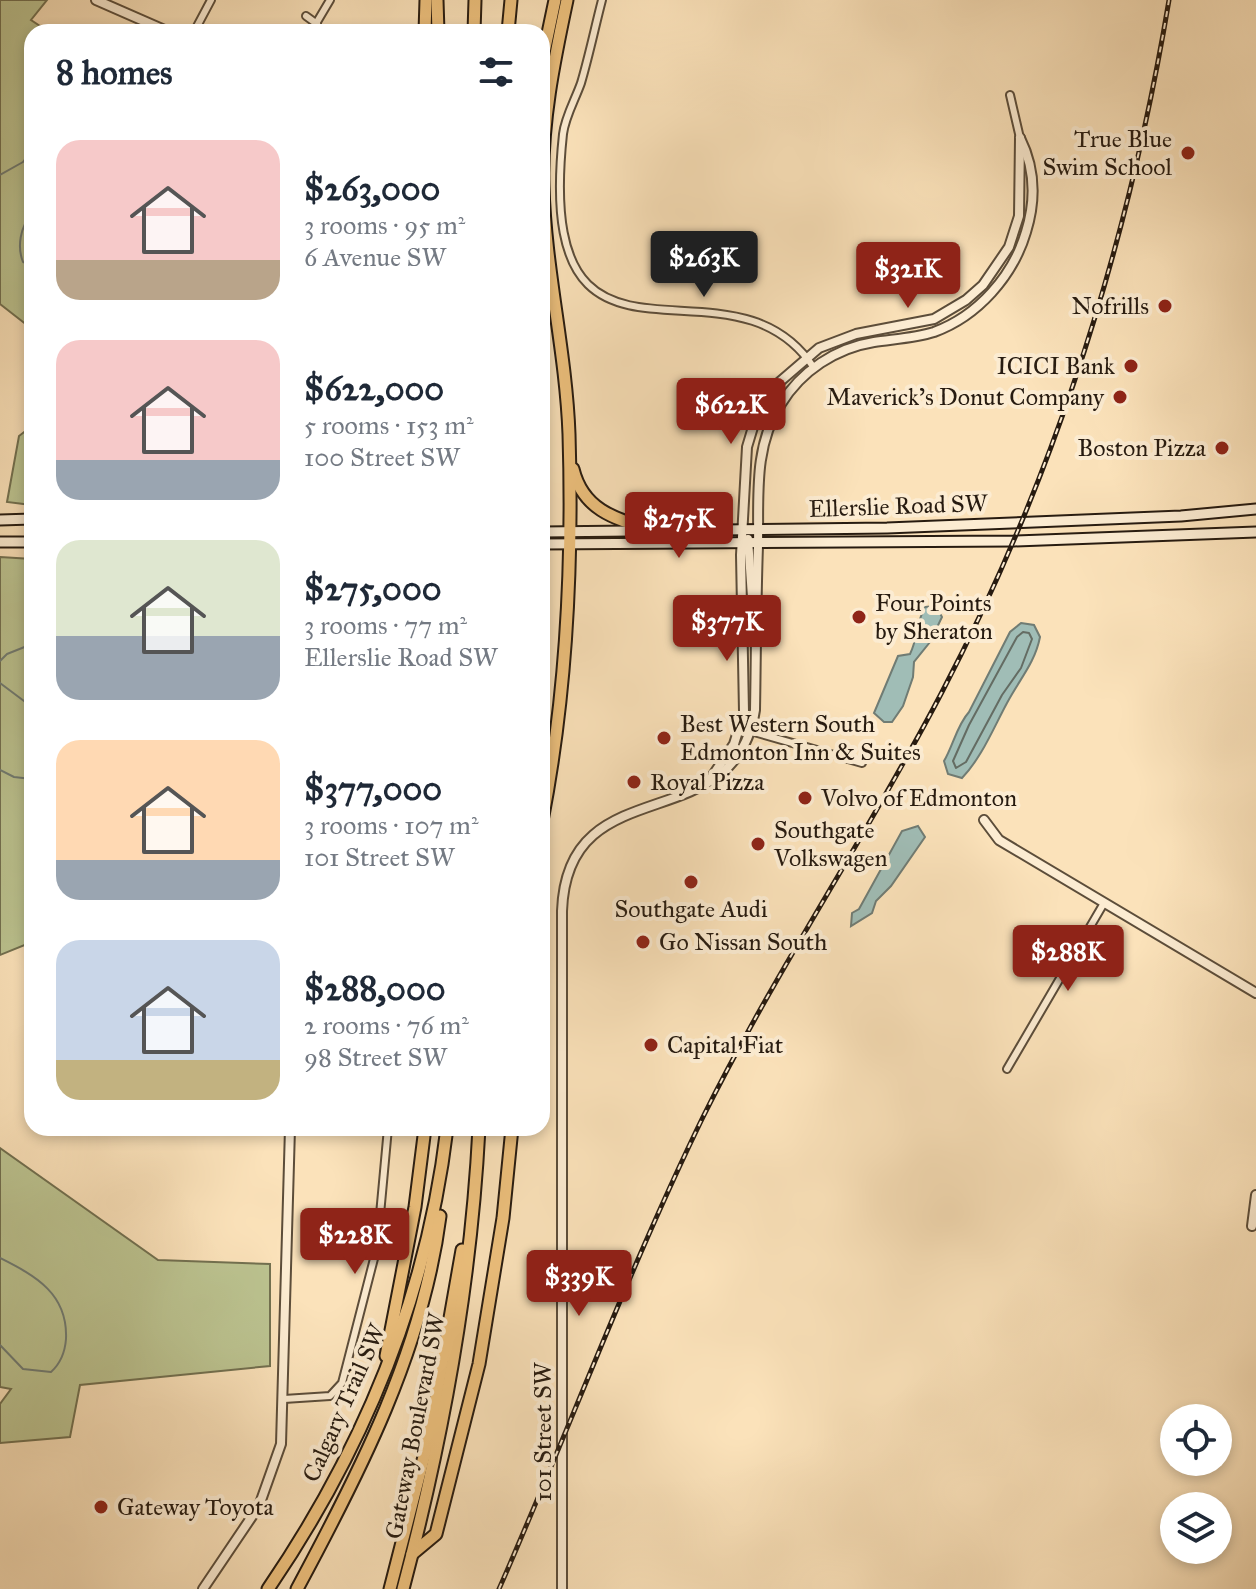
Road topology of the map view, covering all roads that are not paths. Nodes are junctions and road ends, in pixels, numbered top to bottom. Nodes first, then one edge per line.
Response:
1 (96, 0) edge
2 (211, 0) edge
3 (330, 0) edge
4 (426, 0) edge
5 (437, 0) edge
6 (475, 0) edge
7 (511, 0) edge
8 (555, 0) edge
9 (567, 0) edge
10 (602, 0) edge
11 (306, 16) dead end
12 (151, 24) edge
13 (198, 24) edge
14 (317, 24) joint
15 (425, 24) edge
16 (438, 24) edge
17 (474, 24) edge
18 (509, 24) edge
19 (550, 24) edge
20 (1010, 95) dead end
21 (550, 105) edge
22 (1020, 138) junction
23 (550, 254) edge
24 (807, 357) junction
25 (814, 368) junction
26 (569, 435) junction
27 (1256, 509) edge
28 (24, 519) edge
29 (0, 520) edge
30 (744, 531) junction
31 (757, 531) junction
32 (660, 532) junction
33 (1256, 532) edge
34 (550, 534) edge
35 (570, 538) junction
36 (0, 542) edge
37 (24, 542) edge
38 (550, 542) edge
39 (749, 543) junction
40 (740, 728) junction
41 (750, 731) junction
42 (862, 763) dead end
43 (550, 767) edge
44 (706, 784) junction
45 (984, 820) dead end
46 (1104, 903) junction
47 (1256, 993) edge
48 (1007, 1069) dead end
49 (290, 1136) edge
50 (387, 1136) edge
51 (424, 1136) edge
52 (446, 1136) edge
53 (448, 1136) edge
54 (479, 1136) edge
55 (511, 1136) edge
56 (475, 1194) junction
57 (1256, 1195) edge
58 (1252, 1226) dead end
59 (382, 1380) junction
60 (284, 1399) junction
61 (412, 1554) junction
62 (203, 1589) edge
63 (268, 1589) edge
64 (297, 1589) edge
65 (390, 1589) edge
66 (403, 1589) edge
67 (562, 1589) edge

1 - 12 street
2 - 13 street
3 - 14 street
4 - 15 highway
5 - 16 highway
6 - 17 highway
7 - 18 highway
8 - 19 highway
9 - 21 highway
10 - 24 street
11 - 14 street
20 - 22 street
22 - 24 street
22 - 25 street
23 - 26 highway
24 - 25 street
24 - 30 street
25 - 31 street
26 - 32 highway
26 - 35 highway
27 - 31 main road, Ellerslie Road SW
28 - 29 main road
30 - 31 main road, Ellerslie Road SW
30 - 32 main road, Ellerslie Road SW
30 - 39 street
31 - 39 street
32 - 35 main road, Ellerslie Road SW
33 - 39 main road, Ellerslie Road SW
34 - 35 main road, Ellerslie Road SW
35 - 38 main road, Ellerslie Road SW
35 - 39 main road, Ellerslie Road SW
35 - 43 highway
36 - 37 main road
39 - 40 street, 101 Street SW
39 - 41 street, 101 Street SW
40 - 41 street
40 - 44 street, 101 Street SW
41 - 42 street
41 - 44 street, 101 Street SW
44 - 67 street, 101 Street SW
45 - 46 street
46 - 47 street
46 - 48 street
49 - 60 street
50 - 60 street, Calgary Trail SW
51 - 59 highway
52 - 59 highway, Calgary Trail SW
53 - 64 highway
54 - 56 highway, Gateway Boulevard SW
55 - 61 highway
56 - 61 highway, Gateway Boulevard SW
56 - 65 highway
57 - 58 street
59 - 63 highway, Calgary Trail SW
60 - 62 street
61 - 66 highway, Gateway Boulevard SW

